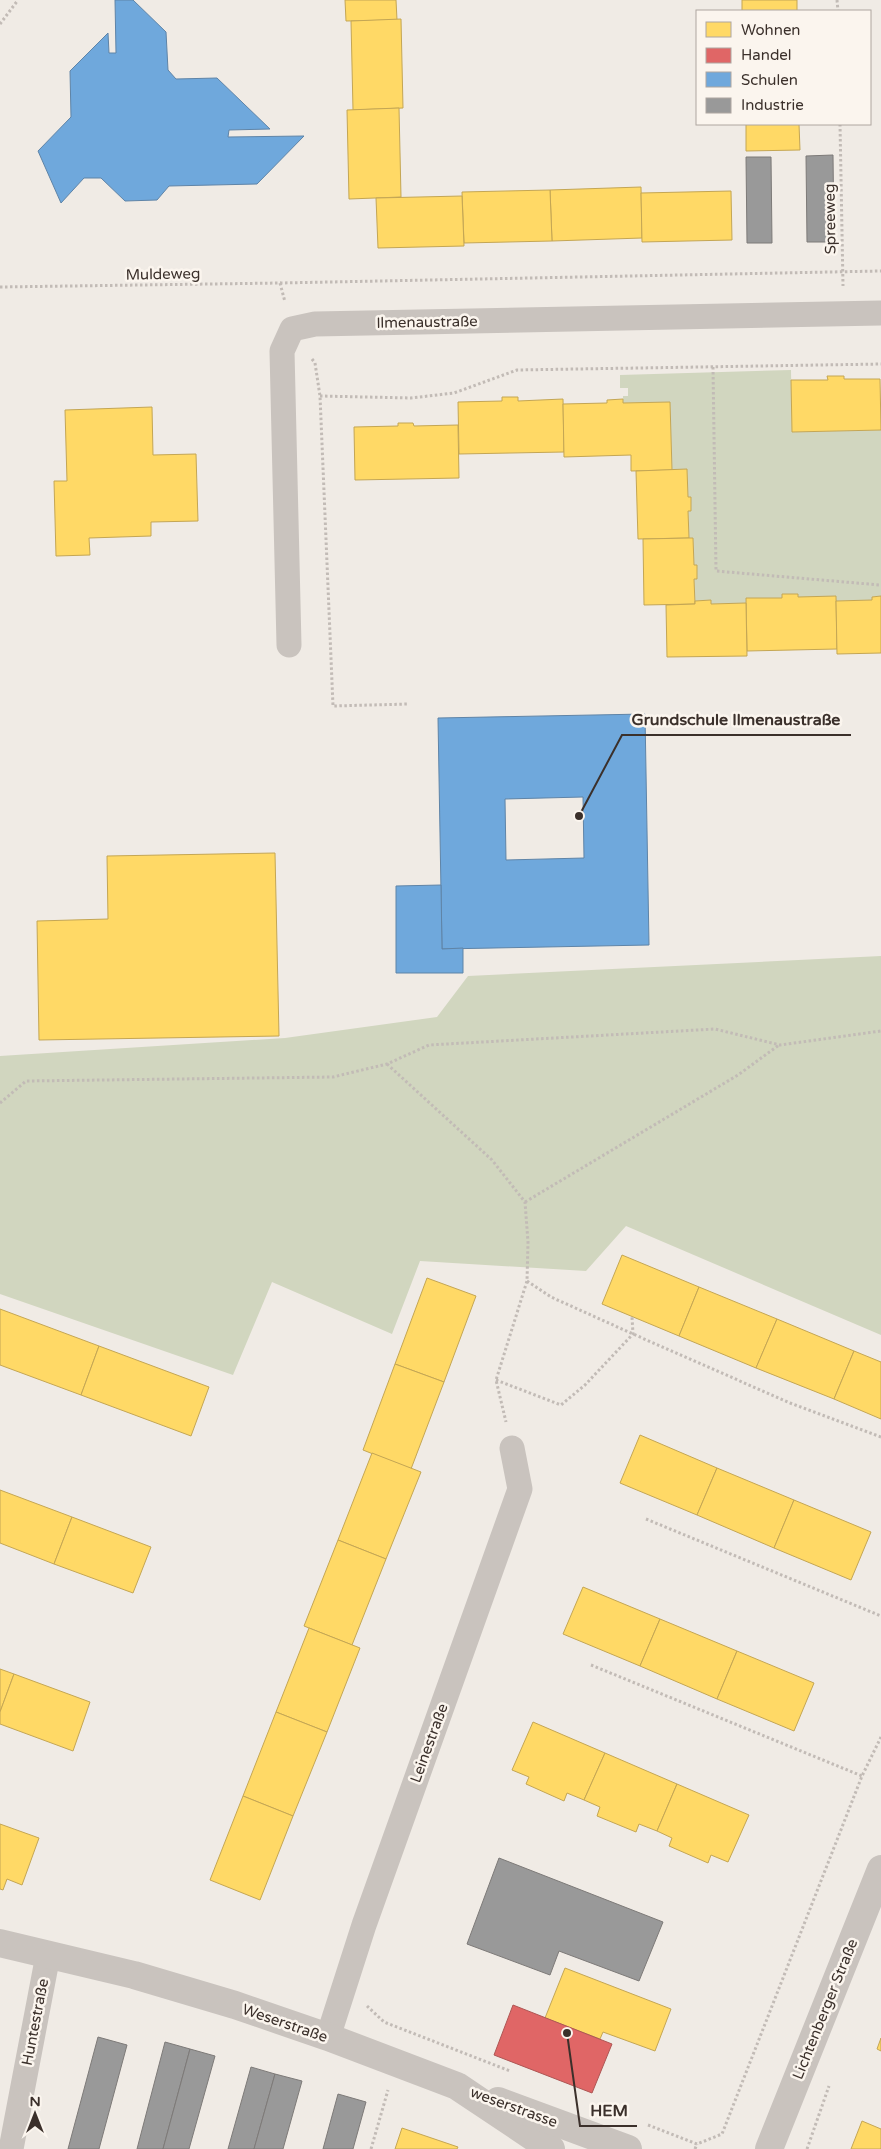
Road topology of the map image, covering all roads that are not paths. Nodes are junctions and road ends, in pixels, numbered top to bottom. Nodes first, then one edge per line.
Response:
1 (881, 313) edge
2 (289, 645) dead end
3 (512, 1448) road end
4 (881, 1869) edge
5 (0, 1943) edge
6 (48, 1955) junction
7 (328, 2037) junction
8 (457, 2086) junction
9 (11, 2149) edge
10 (551, 2149) edge
11 (628, 2149) edge
12 (769, 2149) edge

1 - 2 street, Ilmenaustraße
3 - 7 street, Leinestraße
4 - 12 street, Lichtenberger Straße
5 - 6 street, Weserstraße
6 - 7 street, Weserstraße
6 - 9 street, Huntestraße
7 - 8 street, Weserstraße
8 - 10 street, Weserstraße
8 - 11 street, weserstrasse

